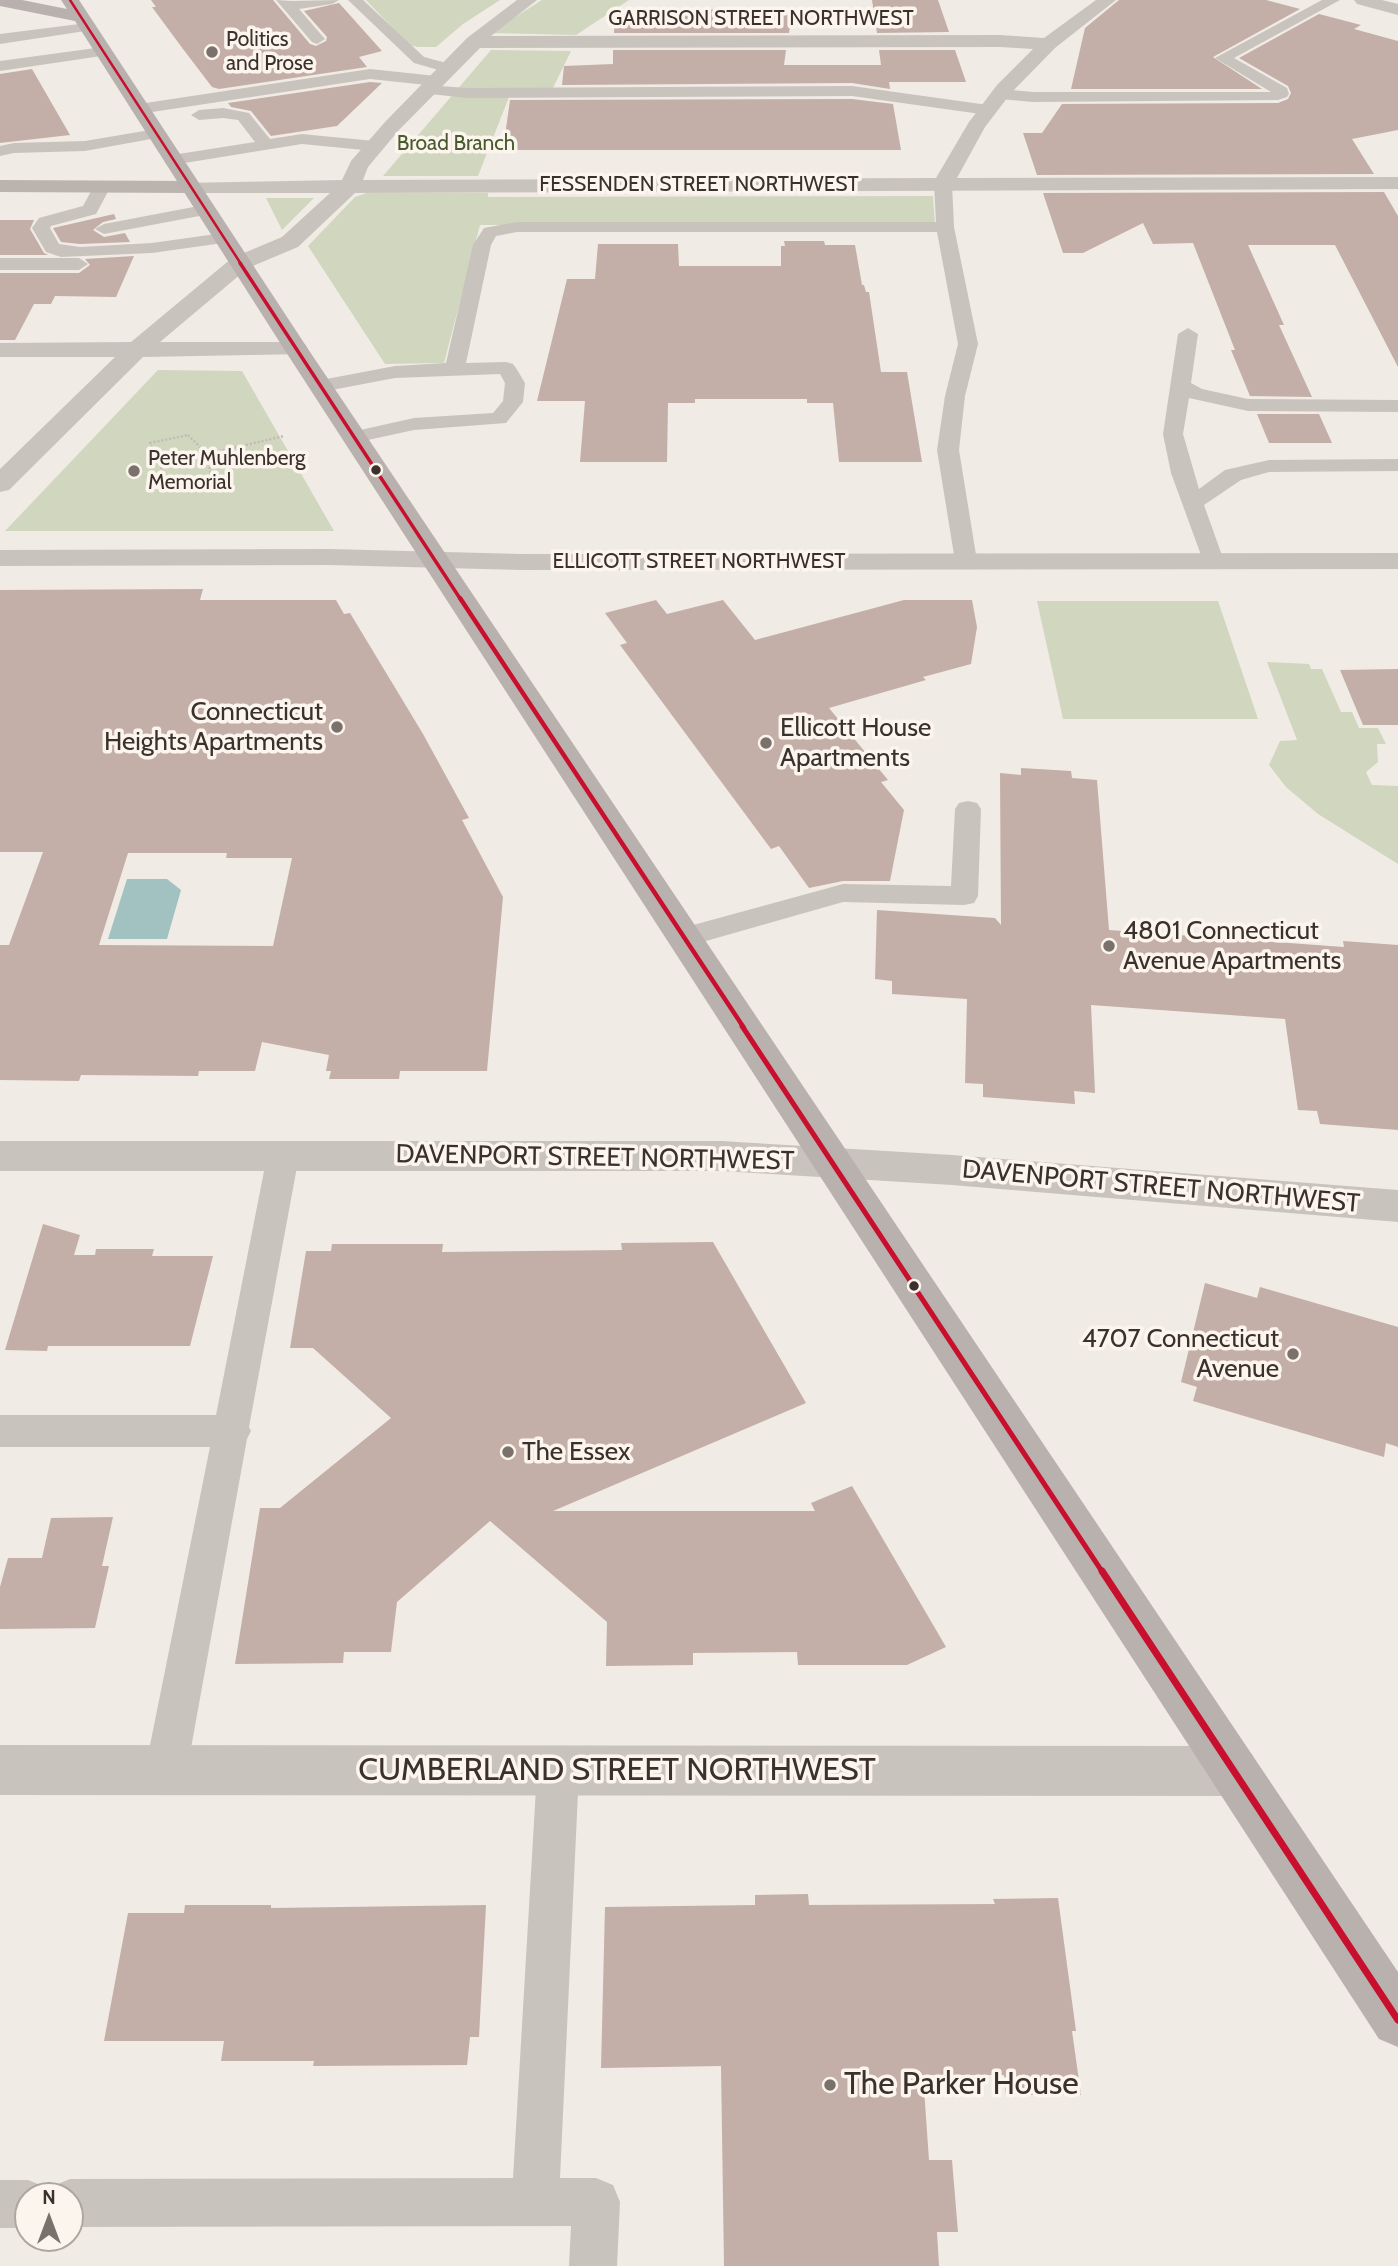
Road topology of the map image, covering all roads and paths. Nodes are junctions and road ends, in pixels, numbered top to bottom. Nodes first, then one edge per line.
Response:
1 (332, 0) edge
2 (355, 0) edge
3 (528, 0) edge
4 (1107, 0) edge
5 (1333, 0) edge
6 (1363, 0) edge
7 (0, 1) edge
8 (286, 3) edge
9 (1395, 6) edge
10 (79, 14) edge
11 (0, 38) edge
12 (317, 39) dead end
13 (474, 43) junction
14 (1048, 44) junction
15 (103, 52) junction
16 (0, 65) edge
17 (438, 80) junction
18 (994, 102) junction
19 (148, 122) junction
20 (266, 145) junction
21 (374, 146) junction
22 (0, 151) edge
23 (172, 160) junction
24 (1398, 183) edge
25 (943, 184) junction
26 (0, 186) edge
27 (103, 186) junction
28 (350, 186) junction
29 (189, 187) junction
30 (90, 210) junction
31 (204, 210) junction
32 (945, 227) junction
33 (104, 229) junction
34 (223, 238) junction
35 (120, 257) junction
36 (240, 263) junction
37 (0, 264) edge
38 (1188, 334) dead end
39 (296, 349) junction
40 (0, 350) edge
41 (136, 350) junction
42 (455, 369) junction
43 (321, 386) junction
44 (1180, 386) junction
45 (1398, 406) edge
46 (284, 436) dead end
47 (354, 437) junction
48 (207, 454) junction
49 (1398, 465) edge
50 (0, 484) edge
51 (1193, 503) junction
52 (0, 558) edge
53 (436, 560) junction
54 (966, 561) junction
55 (1213, 561) junction
56 (1398, 561) edge
57 (968, 809) dead end
58 (685, 937) junction
59 (0, 1156) edge
60 (284, 1156) junction
61 (834, 1161) junction
62 (1398, 1206) edge
63 (0, 1431) edge
64 (233, 1431) junction
65 (0, 1770) edge
66 (166, 1770) junction
67 (558, 1771) junction
68 (1234, 1771) junction
69 (1398, 2020) edge
70 (535, 2202) junction
71 (84, 2203) edge
72 (593, 2266) edge

1 - 8 lane
2 - 17 lane
3 - 13 street
4 - 14 street
5 - 18 lane
6 - 9 street
7 - 10 main road
8 - 12 lane
10 - 11 lane
10 - 15 main road
13 - 14 street, GARRISON STREET NORTHWEST
13 - 17 street
14 - 18 street
15 - 16 lane
15 - 19 main road
17 - 18 lane
17 - 19 lane
17 - 21 street
18 - 25 street
19 - 20 lane
19 - 22 lane
19 - 23 main road
20 - 21 lane
20 - 23 lane
21 - 28 street
23 - 29 main road
24 - 25 street, FESSENDEN STREET NORTHWEST
25 - 28 street, FESSENDEN STREET NORTHWEST
25 - 32 lane
26 - 27 street, FESSENDEN STREET NORTHWEST
27 - 29 street, FESSENDEN STREET NORTHWEST
27 - 30 lane
28 - 29 street, FESSENDEN STREET NORTHWEST
28 - 36 street
29 - 31 main road
30 - 33 lane
30 - 35 lane
31 - 33 lane
31 - 34 main road
32 - 42 lane
32 - 54 lane
33 - 35 lane
34 - 35 lane
34 - 36 main road
35 - 37 lane
36 - 39 main road
36 - 41 street
38 - 44 lane
39 - 41 street
39 - 43 main road
40 - 41 street
41 - 50 street
42 - 43 lane
42 - 47 lane
43 - 47 main road
44 - 45 lane
44 - 51 lane
46 - 48 path
47 - 53 main road
48 - 48 path
49 - 51 lane
51 - 55 lane
52 - 53 street, ELLICOTT STREET NORTHWEST
53 - 54 street, ELLICOTT STREET NORTHWEST
53 - 58 main road
54 - 55 street, ELLICOTT STREET NORTHWEST
55 - 56 street, ELLICOTT STREET NORTHWEST
57 - 58 lane
58 - 61 main road
59 - 60 street, DAVENPORT STREET NORTHWEST
60 - 61 street, DAVENPORT STREET NORTHWEST
60 - 64 lane
61 - 62 street, DAVENPORT STREET NORTHWEST
61 - 68 main road
63 - 64 lane
64 - 66 lane
65 - 66 street, CUMBERLAND STREET NORTHWEST
66 - 67 street, CUMBERLAND STREET NORTHWEST
67 - 68 street, CUMBERLAND STREET NORTHWEST
67 - 70 lane
68 - 69 main road
70 - 71 lane
70 - 72 lane

